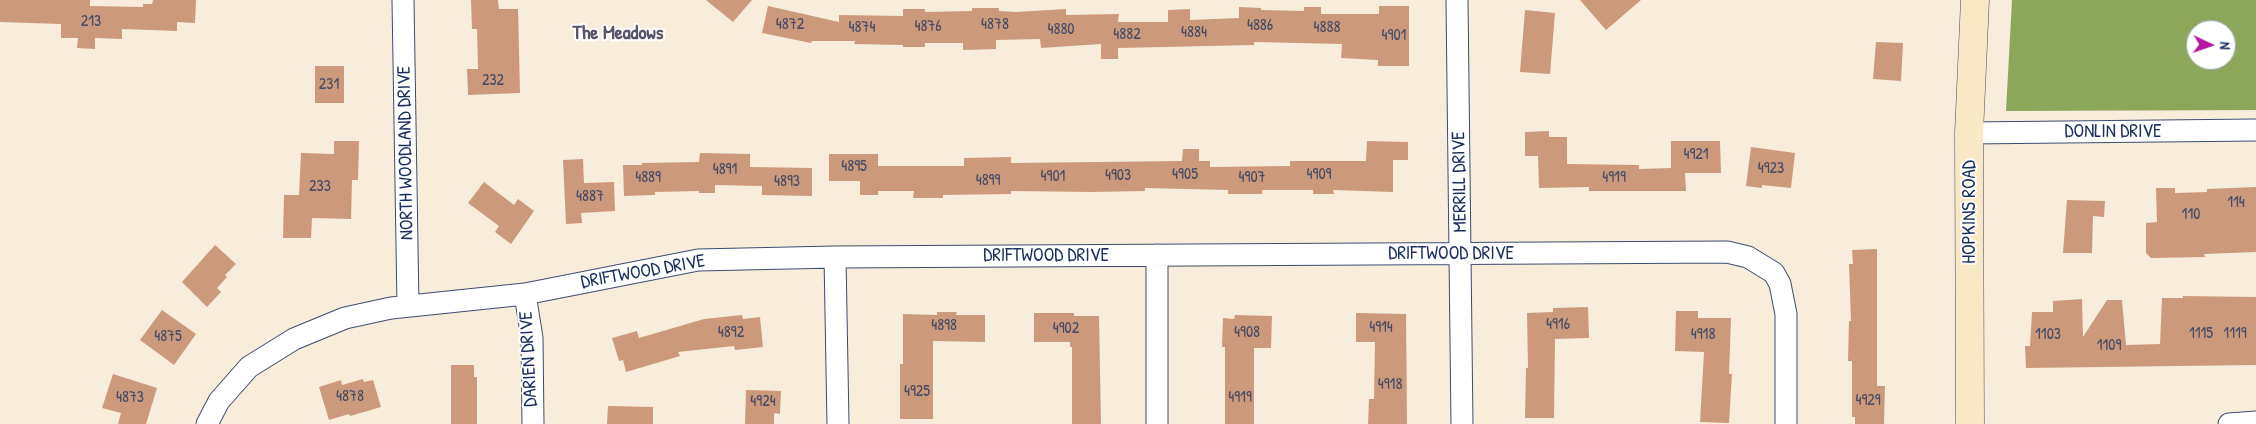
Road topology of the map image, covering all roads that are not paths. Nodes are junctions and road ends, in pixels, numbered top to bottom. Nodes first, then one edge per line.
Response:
1 (403, 0) edge
2 (1457, 0) edge
3 (1975, 0) edge
4 (2256, 130) edge
5 (1969, 133) junction
6 (1461, 254) junction
7 (1157, 256) junction
8 (835, 257) junction
9 (524, 294) junction
10 (408, 306) junction
11 (2256, 422) edge
12 (207, 424) edge
13 (533, 424) edge
14 (838, 424) edge
15 (1157, 424) edge
16 (1462, 424) edge
17 (1786, 424) edge
18 (1970, 424) edge
19 (2229, 424) edge

1 - 10 street, NORTH WOODLAND DRIVE
2 - 6 street, MERRILL DRIVE
3 - 5 street, HOPKINS ROAD
4 - 5 street, DONLIN DRIVE
5 - 18 street, HOPKINS ROAD
6 - 7 street, DRIFTWOOD DRIVE
6 - 16 street, MERRILL DRIVE
6 - 17 street, DRIFTWOOD DRIVE
7 - 8 street, DRIFTWOOD DRIVE
7 - 15 street
8 - 9 street, DRIFTWOOD DRIVE
8 - 14 street
9 - 10 street, DRIFTWOOD DRIVE
9 - 13 street, DARIEN DRIVE
10 - 12 street, DRIFTWOOD DRIVE
11 - 19 street

